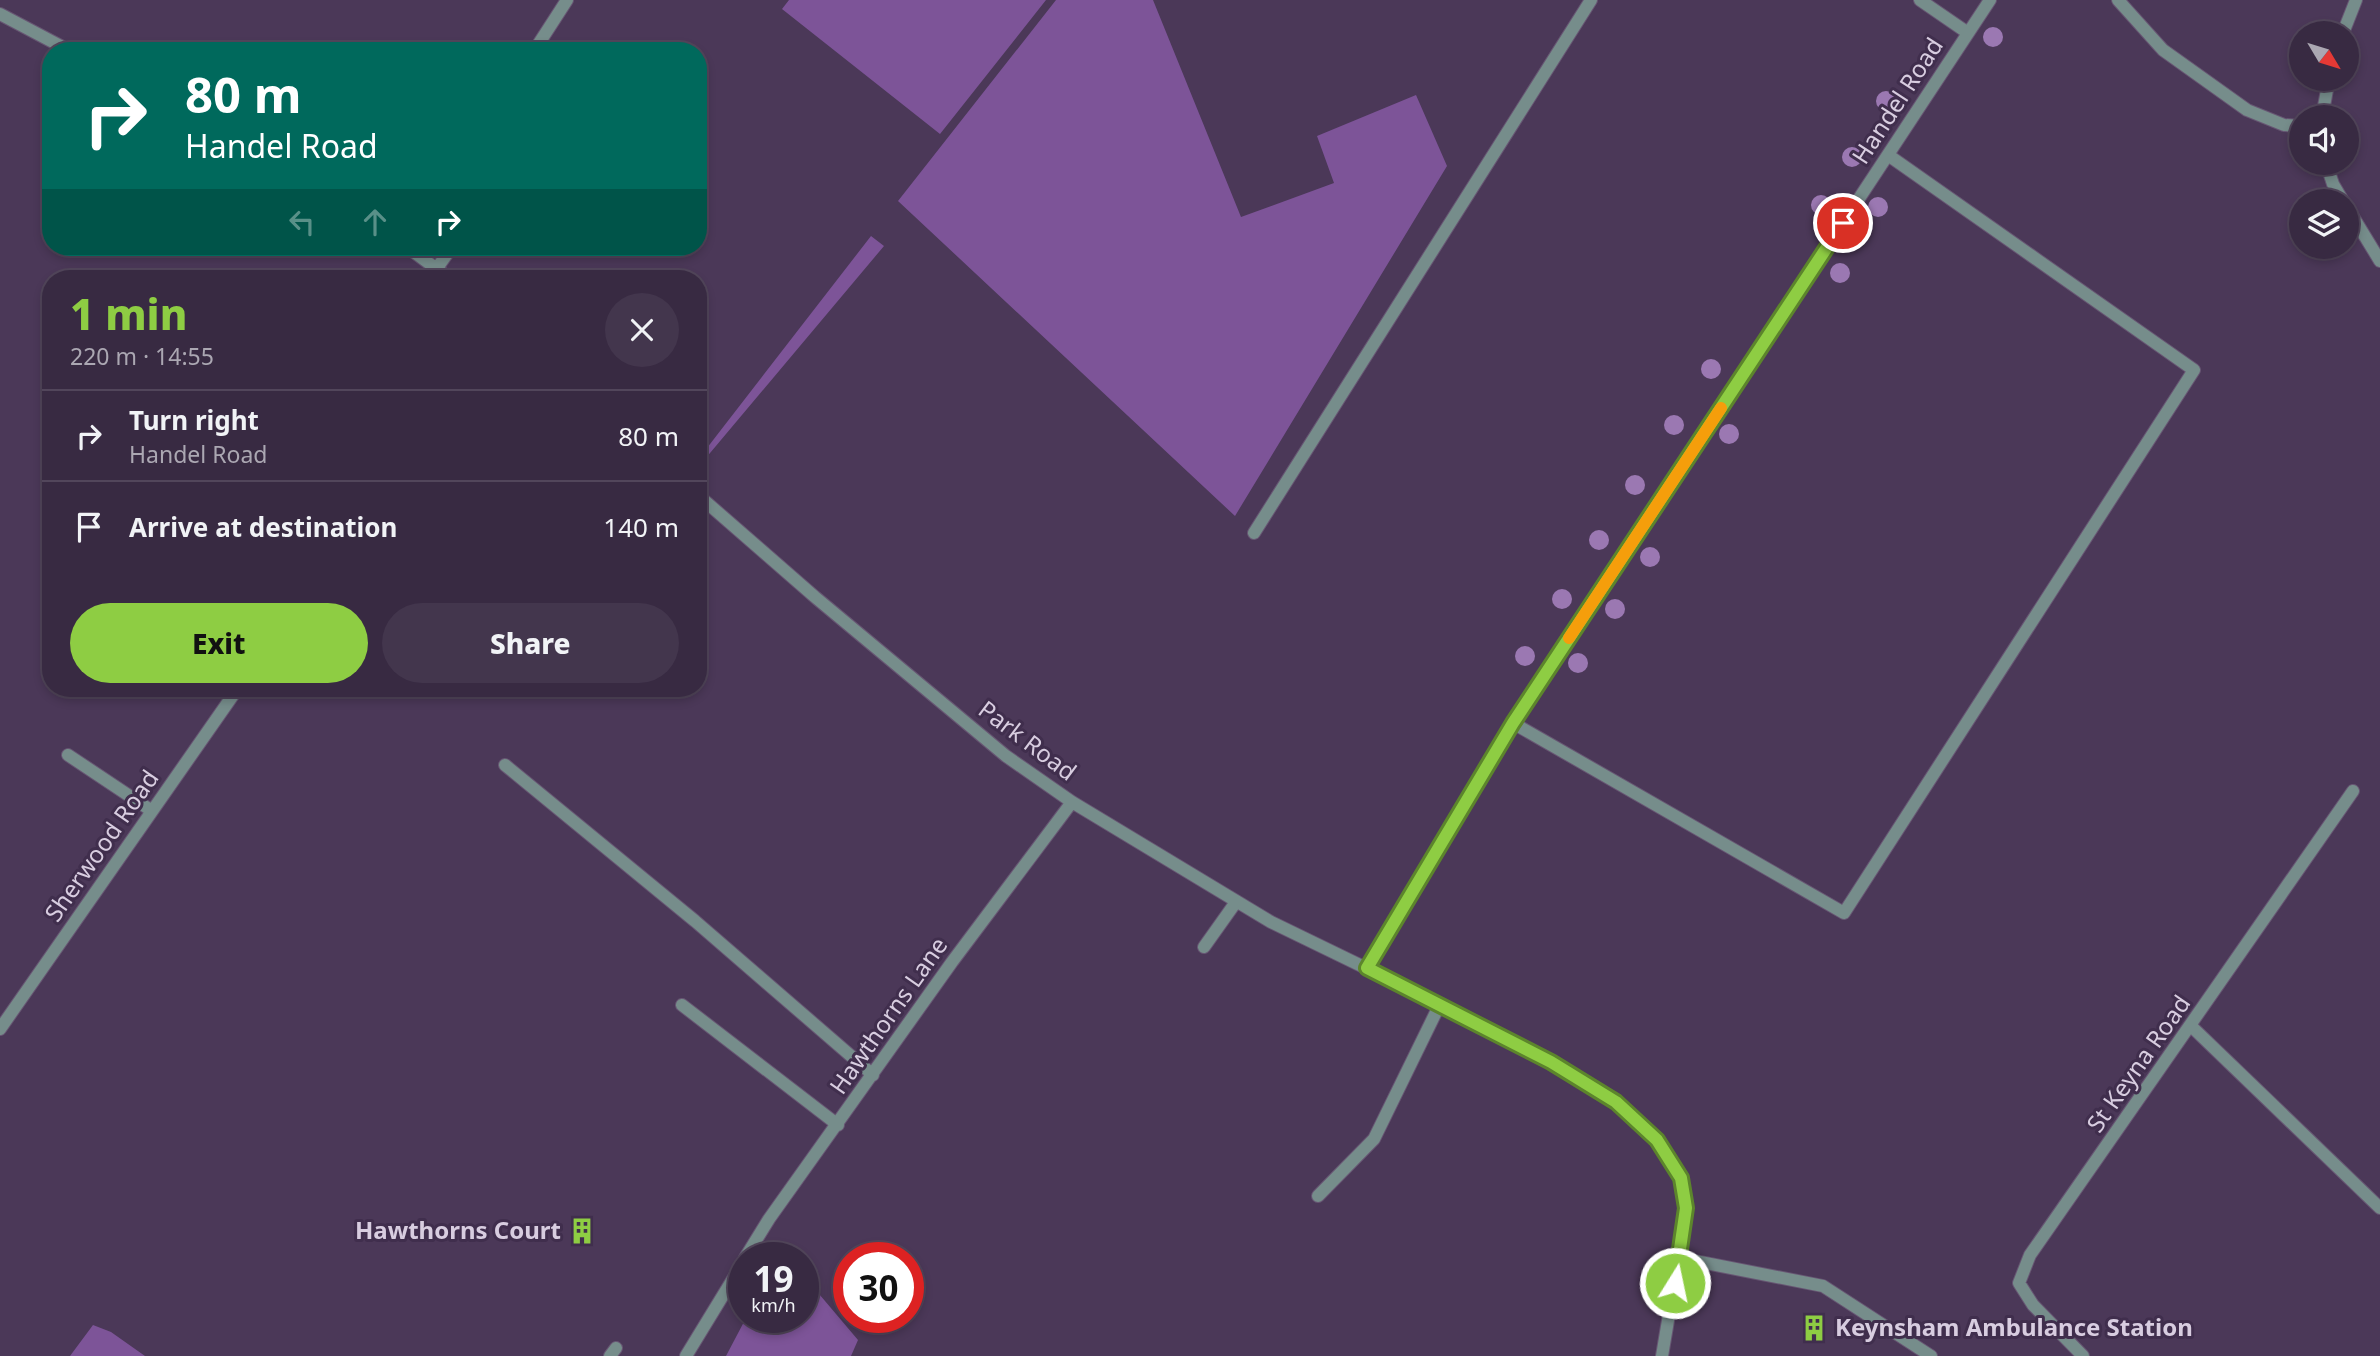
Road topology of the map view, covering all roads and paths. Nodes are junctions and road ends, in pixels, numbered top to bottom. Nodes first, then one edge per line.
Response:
1 (567, 0) edge
2 (1591, 0) edge
3 (1920, 0) edge
4 (1990, 0) edge
5 (2118, 0) edge
6 (2356, 0) edge
7 (0, 14) edge
8 (2348, 21) edge
9 (1968, 33) junction
10 (54, 42) edge
11 (540, 42) edge
12 (2289, 125) edge
13 (1888, 155) junction
14 (2359, 227) edge
15 (420, 256) edge
16 (446, 256) edge
17 (2380, 261) edge
18 (437, 268) junction
19 (439, 270) edge
20 (707, 503) edge
21 (1254, 533) dead end
22 (232, 697) edge
23 (1513, 723) junction
24 (68, 755) dead end
25 (505, 765) dead end
26 (2353, 791) dead end
27 (1072, 802) junction
28 (152, 811) junction
29 (1236, 901) junction
30 (1204, 947) dead end
31 (1367, 968) junction
32 (1440, 1004) junction
33 (682, 1005) dead end
34 (2191, 1026) junction
35 (0, 1029) edge
36 (873, 1075) junction
37 (838, 1125) junction
38 (1318, 1196) dead end
39 (2380, 1208) edge
40 (755, 1242) edge
41 (1680, 1258) junction
42 (728, 1286) edge
43 (686, 1356) edge
44 (1662, 1356) edge
45 (1931, 1356) edge
46 (2083, 1356) edge

1 - 11 street
2 - 21 street
3 - 9 street
4 - 9 street, Handel Road
5 - 12 street
6 - 8 street
7 - 10 street
9 - 13 street, Handel Road
13 - 23 street, Handel Road
13 - 23 street
14 - 17 street
15 - 18 street
16 - 18 street
18 - 19 street
20 - 27 street, Park Road
22 - 28 street, Sherwood Road
23 - 31 street, Handel Road
24 - 28 street
25 - 36 street
26 - 34 street, St Keyna Road
27 - 29 street, Park Road
27 - 36 street, Hawthorns Lane
28 - 35 street, Sherwood Road
29 - 30 street
29 - 31 street, Park Road
31 - 32 street, Park Road
32 - 38 street
32 - 41 street, Park Road
33 - 37 street
34 - 39 street
34 - 46 street, St Keyna Road
36 - 37 street, Hawthorns Lane
37 - 40 street, Hawthorns Lane
41 - 44 street, Park Road
41 - 45 street
42 - 43 street, Hawthorns Lane

